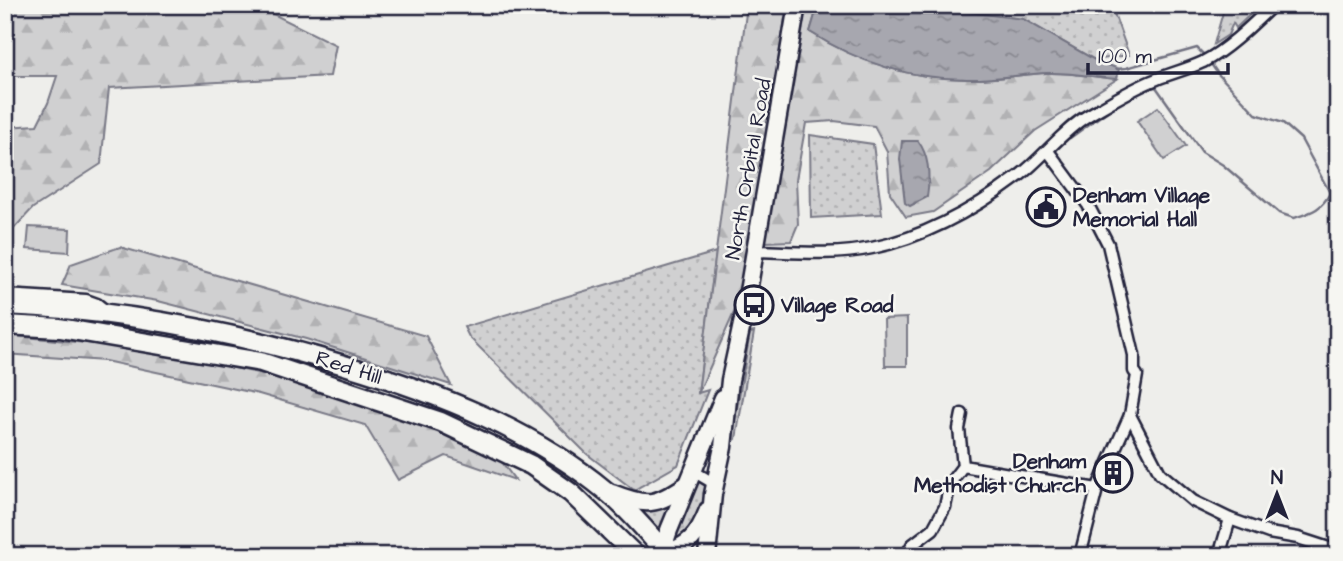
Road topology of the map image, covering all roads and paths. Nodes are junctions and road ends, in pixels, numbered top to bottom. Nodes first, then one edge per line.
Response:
1 (1273, 5) edge
2 (796, 12) edge
3 (1048, 151) junction
4 (755, 251) junction
5 (5, 295) edge
6 (5, 305) edge
7 (108, 313) junction
8 (5, 325) edge
9 (730, 380) junction
10 (962, 414) dead end
11 (1130, 415) junction
12 (723, 447) junction
13 (702, 448) junction
14 (963, 466) junction
15 (689, 478) junction
16 (714, 489) junction
17 (1097, 489) junction
18 (606, 491) junction
19 (1230, 519) junction
20 (1335, 553) edge
21 (637, 554) edge
22 (666, 555) edge
23 (707, 556) edge
24 (906, 556) edge
25 (1080, 556) edge
26 (1219, 556) edge

1 - 3 street
2 - 4 main road, North Orbital Road
3 - 4 street
3 - 11 street
4 - 9 main road, North Orbital Road
5 - 7 street, Red Hill
6 - 7 highway, Red Hill
7 - 18 highway, Red Hill
8 - 21 highway, Red Hill
9 - 12 main road, North Orbital Road
9 - 13 main road, North Orbital Road
10 - 14 street
11 - 17 street
11 - 19 street
12 - 13 street
12 - 16 main road, North Orbital Road
13 - 15 main road, North Orbital Road
14 - 17 street
14 - 24 street
15 - 16 street
15 - 18 main road
15 - 22 main road, North Orbital Road
16 - 22 main road
16 - 23 main road, North Orbital Road
17 - 25 street
18 - 22 highway, Red Hill
19 - 20 street
19 - 26 street

